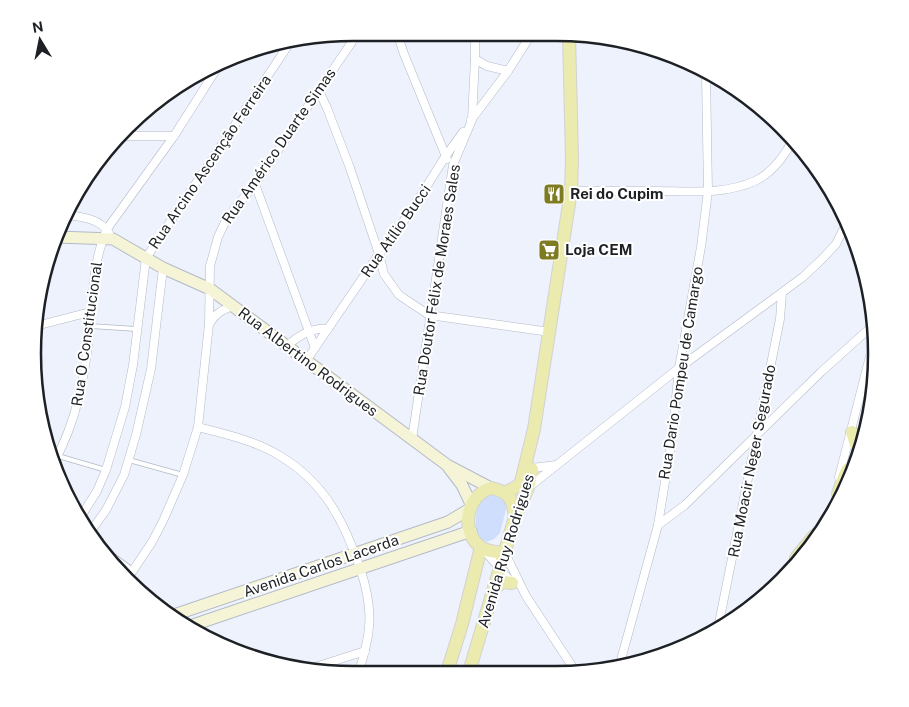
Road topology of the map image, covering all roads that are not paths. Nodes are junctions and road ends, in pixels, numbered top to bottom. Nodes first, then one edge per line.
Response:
1 (352, 41) edge
2 (400, 41) edge
3 (474, 41) edge
4 (527, 41) edge
5 (567, 42) edge
6 (286, 49) edge
7 (475, 59) junction
8 (508, 71) junction
9 (213, 74) edge
10 (706, 80) edge
11 (319, 92) junction
12 (472, 120) junction
13 (130, 136) edge
14 (174, 136) junction
15 (789, 147) edge
16 (445, 157) junction
17 (453, 165) junction
18 (255, 184) junction
19 (571, 191) junction
20 (708, 191) junction
21 (73, 215) edge
22 (843, 231) edge
23 (107, 236) junction
24 (64, 237) edge
25 (380, 254) junction
26 (146, 258) junction
27 (164, 268) junction
28 (210, 289) junction
29 (782, 293) junction
30 (233, 306) junction
31 (90, 312) junction
32 (430, 315) junction
33 (43, 324) edge
34 (209, 324) junction
35 (90, 326) junction
36 (136, 329) junction
37 (328, 329) junction
38 (867, 331) edge
39 (308, 332) junction
40 (550, 332) junction
41 (287, 346) junction
42 (315, 348) junction
43 (306, 361) junction
44 (867, 367) edge
45 (679, 368) junction
46 (198, 427) junction
47 (534, 429) junction
48 (852, 432) junction
49 (756, 436) junction
50 (412, 439) junction
51 (855, 441) edge
52 (58, 455) edge
53 (58, 456) edge
54 (129, 460) junction
55 (447, 465) junction
56 (556, 465) junction
57 (532, 468) junction
58 (106, 470) junction
59 (184, 475) junction
60 (491, 488) junction
61 (528, 488) junction
62 (837, 489) edge
63 (505, 493) junction
64 (470, 507) junction
65 (84, 512) edge
66 (515, 518) junction
67 (658, 526) junction
68 (94, 527) edge
69 (471, 531) junction
70 (481, 547) junction
71 (505, 553) junction
72 (356, 555) junction
73 (360, 569) junction
74 (500, 570) junction
75 (131, 572) edge
76 (512, 583) junction
77 (494, 588) junction
78 (526, 596) junction
79 (180, 613) edge
80 (720, 619) edge
81 (197, 624) edge
82 (365, 651) junction
83 (621, 659) edge
84 (324, 664) edge
85 (572, 665) edge
86 (361, 666) edge
87 (449, 666) edge
88 (471, 666) edge

1 - 11 street, Rua Américo Duarte Simas
2 - 16 street
3 - 7 street, Rua Doutor Félix de Moraes Sales
4 - 8 street, Rua Atílio Bucci
5 - 19 main road, Avenida Ruy Rodrigues
6 - 26 street, Rua Arcino Ascenção Ferreira
7 - 8 street
7 - 12 street, Rua Doutor Félix de Moraes Sales
8 - 12 street, Rua Atílio Bucci
9 - 14 street
10 - 20 street, Rua Dario Pompeu de Camargo
11 - 18 street, Rua Américo Duarte Simas
11 - 25 street
12 - 16 street, Rua Atílio Bucci
12 - 17 street, Rua Doutor Félix de Moraes Sales
13 - 14 street
14 - 23 street
15 - 20 street
16 - 17 street
16 - 25 street, Rua Atílio Bucci
17 - 32 street, Rua Doutor Félix de Moraes Sales
18 - 28 street, Rua Américo Duarte Simas
18 - 39 street
19 - 20 street
19 - 40 main road, Avenida Ruy Rodrigues
20 - 45 street, Rua Dario Pompeu de Camargo
21 - 23 street
22 - 29 street
23 - 24 main road
23 - 26 main road, Rua Albertino Rodrigues
23 - 31 street, Rua O Constitucional
25 - 32 street
25 - 37 street, Rua Atílio Bucci
26 - 27 main road, Rua Albertino Rodrigues
26 - 36 street
27 - 28 main road, Rua Albertino Rodrigues
27 - 54 street
28 - 30 main road, Rua Albertino Rodrigues
28 - 34 street, Rua Américo Duarte Simas
29 - 45 street
29 - 49 street, Rua Moacir Neger Segurado
30 - 34 street
30 - 41 main road, Rua Albertino Rodrigues
31 - 33 street
31 - 35 street, Rua O Constitucional
32 - 40 street
32 - 50 street, Rua Doutor Félix de Moraes Sales
34 - 46 street, Rua Américo Duarte Simas
35 - 36 lane
35 - 52 street, Rua O Constitucional
36 - 58 street
37 - 39 street
37 - 42 street, Rua Atílio Bucci
38 - 49 street
39 - 41 street
39 - 42 street
40 - 47 main road, Avenida Ruy Rodrigues
41 - 43 main road, Rua Albertino Rodrigues
42 - 43 street, Rua Atílio Bucci
43 - 50 main road, Rua Albertino Rodrigues
44 - 48 street
45 - 56 street
45 - 67 street, Rua Dario Pompeu de Camargo
46 - 59 street, Rua Américo Duarte Simas
46 - 72 street
47 - 57 main road, Avenida Ruy Rodrigues
47 - 63 main road, Avenida Ruy Rodrigues
48 - 51 main road
48 - 62 street
49 - 67 street
49 - 80 street, Rua Moacir Neger Segurado
50 - 55 main road, Rua Albertino Rodrigues
53 - 58 lane
54 - 59 lane
54 - 68 street
55 - 60 main road, Rua Albertino Rodrigues
55 - 64 main road, Rua Albertino Rodrigues
56 - 57 street
56 - 61 street
57 - 61 main road, Avenida Ruy Rodrigues
58 - 65 street
59 - 75 street, Rua Américo Duarte Simas
60 - 63 main road, Avenida Ruy Rodrigues
60 - 64 main road
61 - 66 main road, Avenida Ruy Rodrigues
63 - 66 main road
64 - 69 main road, Avenida Ruy Rodrigues
64 - 72 main road, Avenida Carlos Lacerda
66 - 71 main road, Avenida Ruy Rodrigues
67 - 83 street, Rua Dario Pompeu de Camargo
69 - 70 main road, Avenida Ruy Rodrigues
69 - 73 main road, Avenida Carlos Lacerda
70 - 71 main road
70 - 74 street
70 - 87 main road, Avenida Ruy Rodrigues
71 - 74 main road, Avenida Ruy Rodrigues
71 - 78 street
72 - 73 street
72 - 79 main road, Avenida Carlos Lacerda
73 - 81 main road, Avenida Carlos Lacerda
73 - 82 street
74 - 76 street
74 - 77 main road, Avenida Ruy Rodrigues
76 - 77 main road
76 - 78 street
77 - 88 main road, Avenida Ruy Rodrigues
78 - 85 street
82 - 84 street
82 - 86 street

